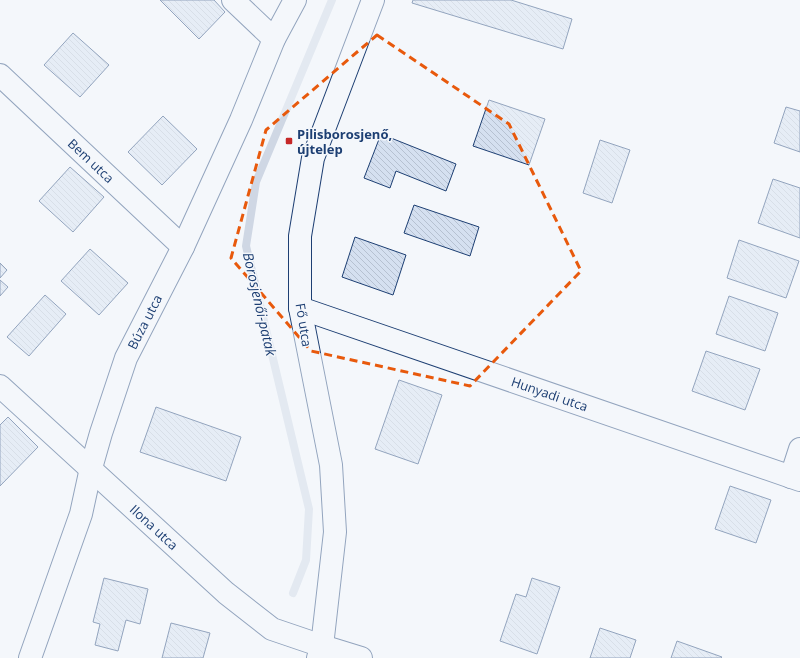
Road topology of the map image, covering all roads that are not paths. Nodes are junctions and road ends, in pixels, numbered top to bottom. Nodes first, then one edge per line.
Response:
1 (234, 0) edge
2 (295, 0) edge
3 (373, 0) edge
4 (274, 39) junction
5 (0, 74) edge
6 (183, 247) junction
7 (300, 308) junction
8 (0, 386) edge
9 (800, 449) edge
10 (91, 468) junction
11 (795, 479) edge
12 (320, 652) edge
13 (30, 658) edge
14 (361, 658) edge

1 - 4 street
2 - 4 street, Búza utca
3 - 7 street, Fő utca
4 - 6 street, Búza utca
5 - 6 street, Bem utca
6 - 10 street, Búza utca
7 - 11 street, Hunyadi utca
7 - 12 street, Fő utca
8 - 10 street, Ilona utca
9 - 11 street
10 - 12 street, Ilona utca
10 - 13 street, Búza utca
12 - 14 street, Ilona utca

